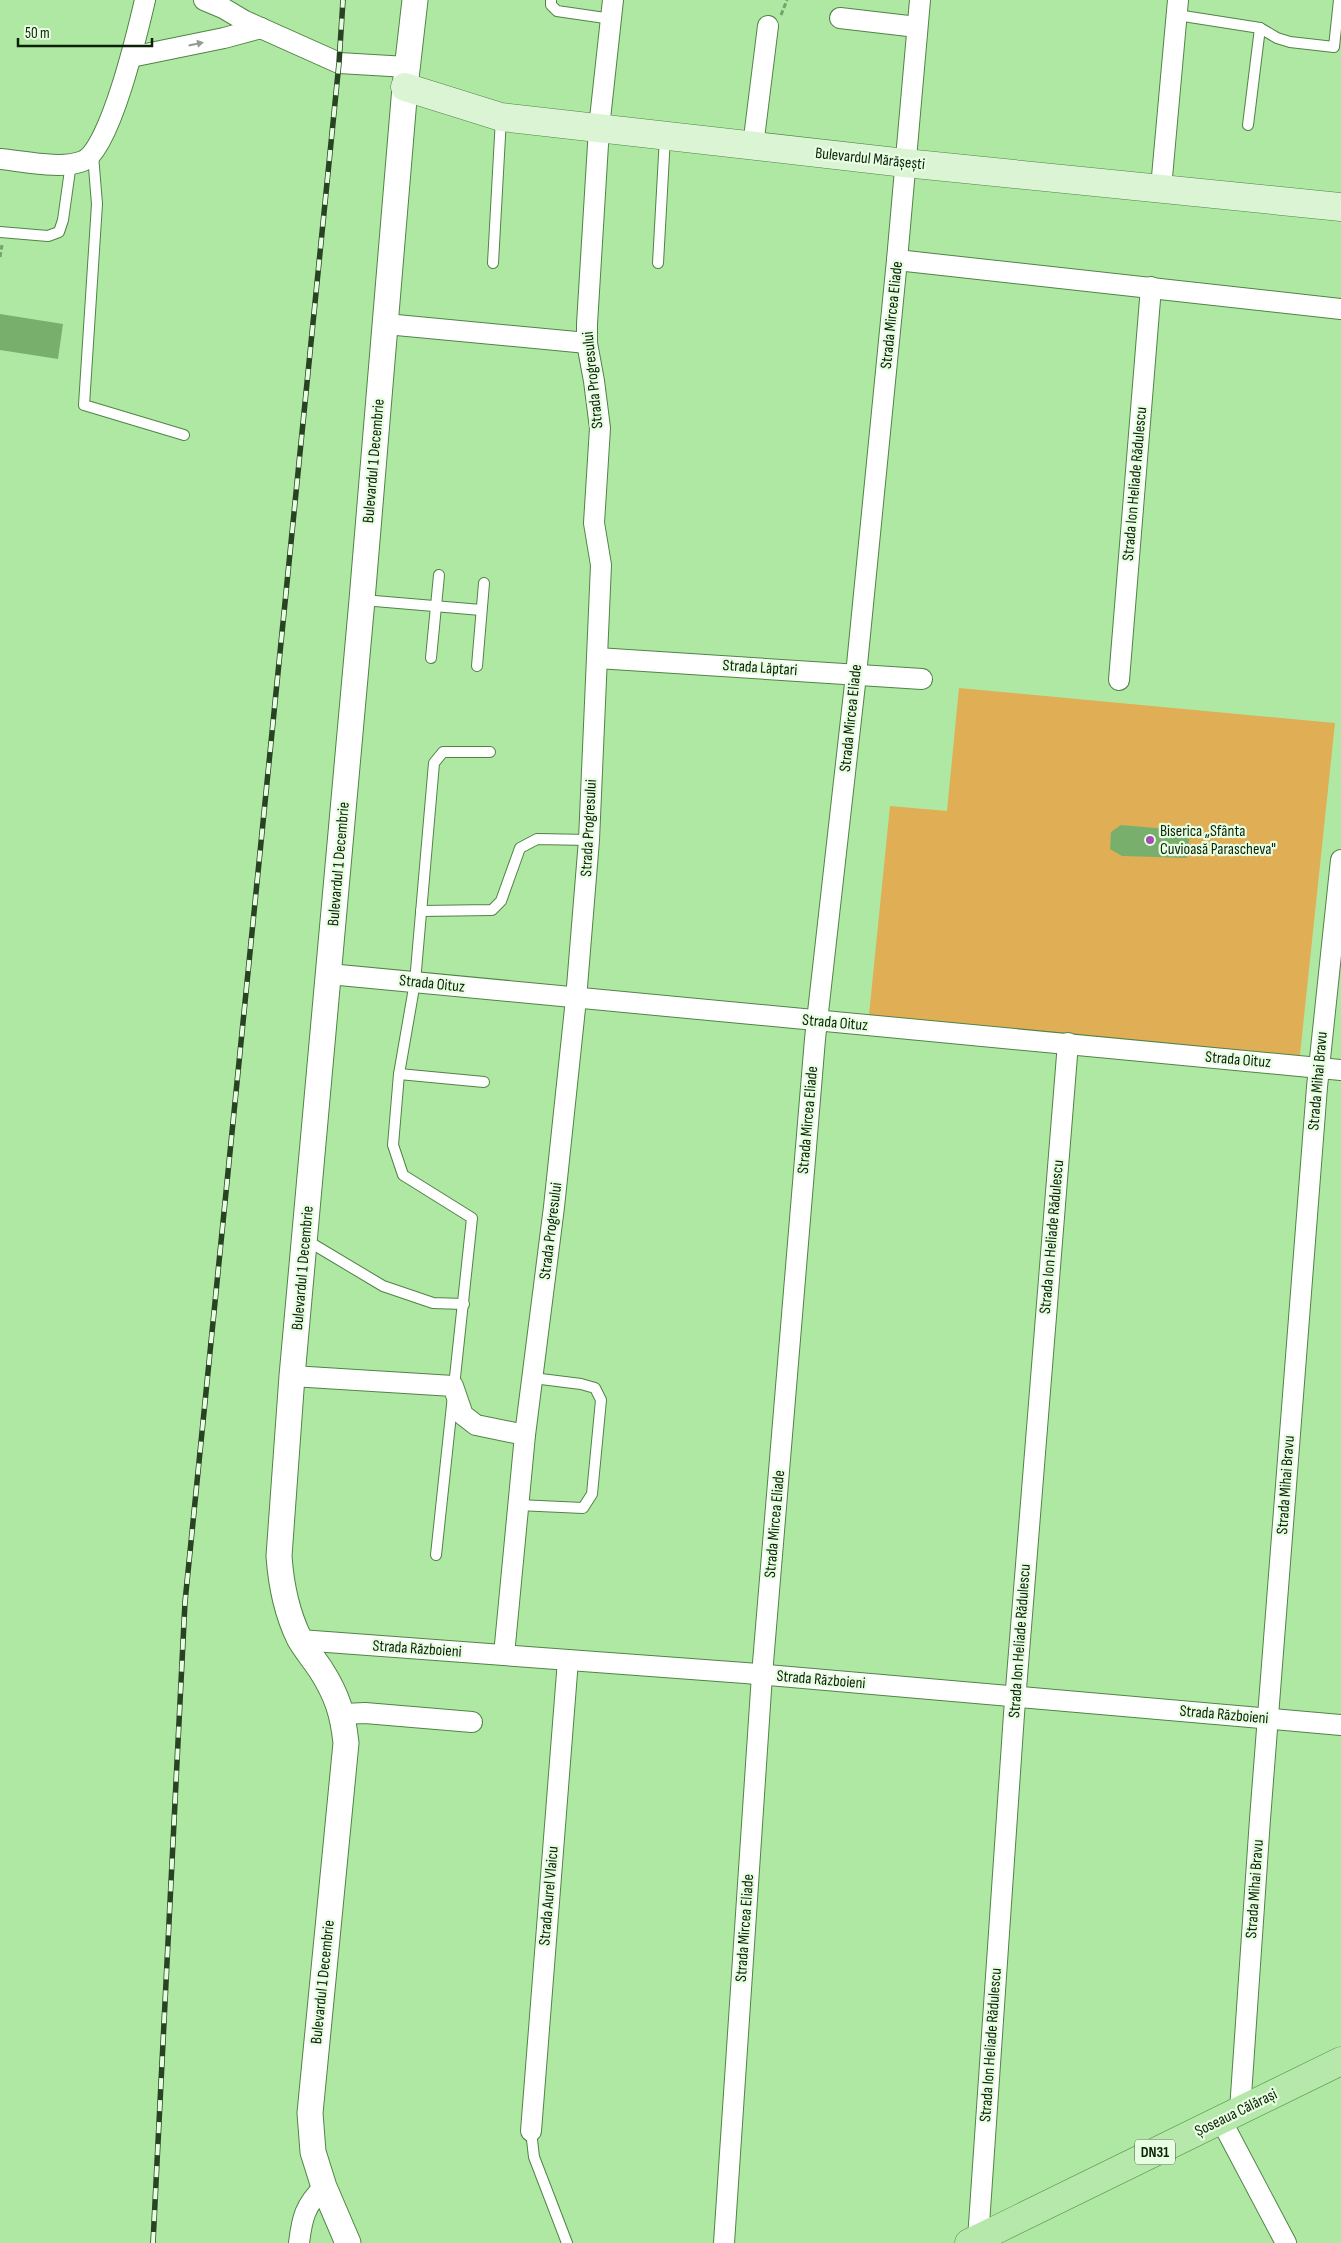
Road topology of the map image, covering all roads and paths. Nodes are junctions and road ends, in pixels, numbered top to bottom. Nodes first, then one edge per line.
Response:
1 (145, 0) edge
2 (204, 0) edge
3 (415, 0) edge
4 (551, 0) edge
5 (920, 0) edge
6 (1339, 0) edge
7 (1178, 8) edge
8 (612, 9) edge
9 (840, 18) dead end
10 (768, 26) dead end
11 (917, 27) junction
12 (261, 28) junction
13 (1260, 28) junction
14 (131, 58) junction
15 (406, 77) junction
16 (502, 117) junction
17 (1248, 124) dead end
18 (599, 128) junction
19 (665, 137) junction
20 (753, 146) junction
21 (93, 155) junction
22 (0, 159) edge
23 (71, 163) junction
24 (904, 163) junction
25 (1161, 188) junction
26 (1341, 207) edge
27 (0, 232) edge
28 (897, 260) junction
29 (493, 263) dead end
30 (658, 263) dead end
31 (1151, 288) junction
32 (1341, 309) edge
33 (386, 324) junction
34 (587, 343) junction
35 (184, 435) dead end
36 (439, 575) dead end
37 (484, 583) dead end
38 (362, 600) junction
39 (436, 605) junction
40 (481, 610) junction
41 (432, 658) dead end
42 (597, 658) junction
43 (477, 666) dead end
44 (856, 675) junction
45 (922, 679) dead end
46 (1119, 680) dead end
47 (490, 752) dead end
48 (589, 840) junction
49 (1341, 860) edge
50 (421, 911) junction
51 (328, 974) junction
52 (415, 982) junction
53 (576, 999) junction
54 (817, 1022) junction
55 (1068, 1044) junction
56 (1319, 1068) junction
57 (1341, 1070) edge
58 (399, 1074) junction
59 (484, 1082) dead end
60 (306, 1240) junction
61 (464, 1304) junction
62 (292, 1376) junction
63 (533, 1378) junction
64 (453, 1386) junction
65 (525, 1435) junction
66 (518, 1505) junction
67 (436, 1554) dead end
68 (300, 1640) junction
69 (504, 1655) junction
70 (568, 1660) junction
71 (762, 1675) junction
72 (1016, 1697) junction
73 (343, 1714) junction
74 (1268, 1718) junction
75 (472, 1722) dead end
76 (1341, 1724) edge
77 (1341, 2061) edge
78 (1231, 2115) junction
79 (531, 2131) joint
80 (324, 2187) junction
81 (973, 2241) edge
82 (299, 2243) edge
83 (348, 2243) edge
84 (567, 2243) edge
85 (724, 2243) edge
86 (1286, 2243) edge

1 - 14 street
2 - 12 street
3 - 15 street, Bulevardul 1 Decembrie
4 - 8 lane
5 - 11 street, Strada Mircea Eliade
6 - 13 lane
7 - 13 lane
7 - 25 street
8 - 18 street, Strada Progresului
9 - 11 street
10 - 20 street
11 - 24 street, Strada Mircea Eliade
14 -> 12 street
12 - 15 street
13 - 17 lane
14 - 21 street
15 - 16 main road, Bulevardul Mărășești
15 - 33 street, Bulevardul 1 Decembrie
16 - 18 main road, Bulevardul Mărășești
16 - 29 lane
18 - 19 main road, Bulevardul Mărășești
18 - 34 street, Strada Progresului
19 - 20 main road, Bulevardul Mărășești
19 - 30 lane
20 - 24 main road, Bulevardul Mărășești
21 - 23 street
21 - 35 lane
22 - 23 street
23 - 27 lane
24 - 25 main road, Bulevardul Mărășești
24 - 28 street, Strada Mircea Eliade
25 - 26 main road, Bulevardul Mărășești
28 - 31 street
28 - 44 street, Strada Mircea Eliade
31 - 32 street
31 - 46 street, Strada Ion Heliade Rădulescu
33 - 34 street
33 - 38 street, Bulevardul 1 Decembrie
34 - 42 street, Strada Progresului
36 - 39 lane
37 - 40 lane
38 - 39 lane
38 - 51 street, Bulevardul 1 Decembrie
39 - 40 lane
39 - 41 lane
40 - 43 lane
42 - 44 street, Strada Lăptari
42 - 48 street, Strada Progresului
44 - 45 street, Strada Lăptari
44 - 54 street, Strada Mircea Eliade
47 - 50 lane
48 - 50 lane
48 - 53 street, Strada Progresului
49 - 56 street, Strada Mihai Bravu
50 - 52 lane
51 - 52 street, Strada Oituz
51 - 60 street, Bulevardul 1 Decembrie
52 - 53 street, Strada Oituz
52 - 58 lane
53 - 54 street, Strada Oituz
53 - 63 street, Strada Progresului
54 - 55 street, Strada Oituz
54 - 71 street, Strada Mircea Eliade
55 - 56 street, Strada Oituz
55 - 72 street, Strada Ion Heliade Rădulescu
56 - 57 street, Strada Oituz
56 - 74 street, Strada Mihai Bravu
58 - 59 lane
58 - 61 lane
60 - 61 lane
60 - 62 street, Bulevardul 1 Decembrie
61 - 64 lane
62 - 64 street
62 - 68 street, Bulevardul 1 Decembrie
63 - 65 street, Strada Progresului
63 - 66 lane
64 - 65 street
64 - 67 lane
65 - 66 street, Strada Progresului
66 - 69 street, Strada Progresului
68 - 69 street, Strada Războieni
68 - 73 street, Bulevardul 1 Decembrie
69 - 70 street, Strada Războieni
70 - 71 street, Strada Războieni
70 - 79 street, Strada Aurel Vlaicu
71 - 72 street, Strada Războieni
71 - 85 street, Strada Mircea Eliade
72 - 74 street, Strada Războieni
72 - 81 street, Strada Ion Heliade Rădulescu
73 - 75 street
73 - 80 street, Bulevardul 1 Decembrie
74 - 76 street, Strada Războieni
74 - 78 street, Strada Mihai Bravu
77 - 78 main road, Șoseaua Călărași / DN31
78 - 81 main road, Șoseaua Călărași / DN31
78 - 86 street
79 - 84 lane
80 - 82 street
80 - 83 street, Bulevardul 1 Decembrie

